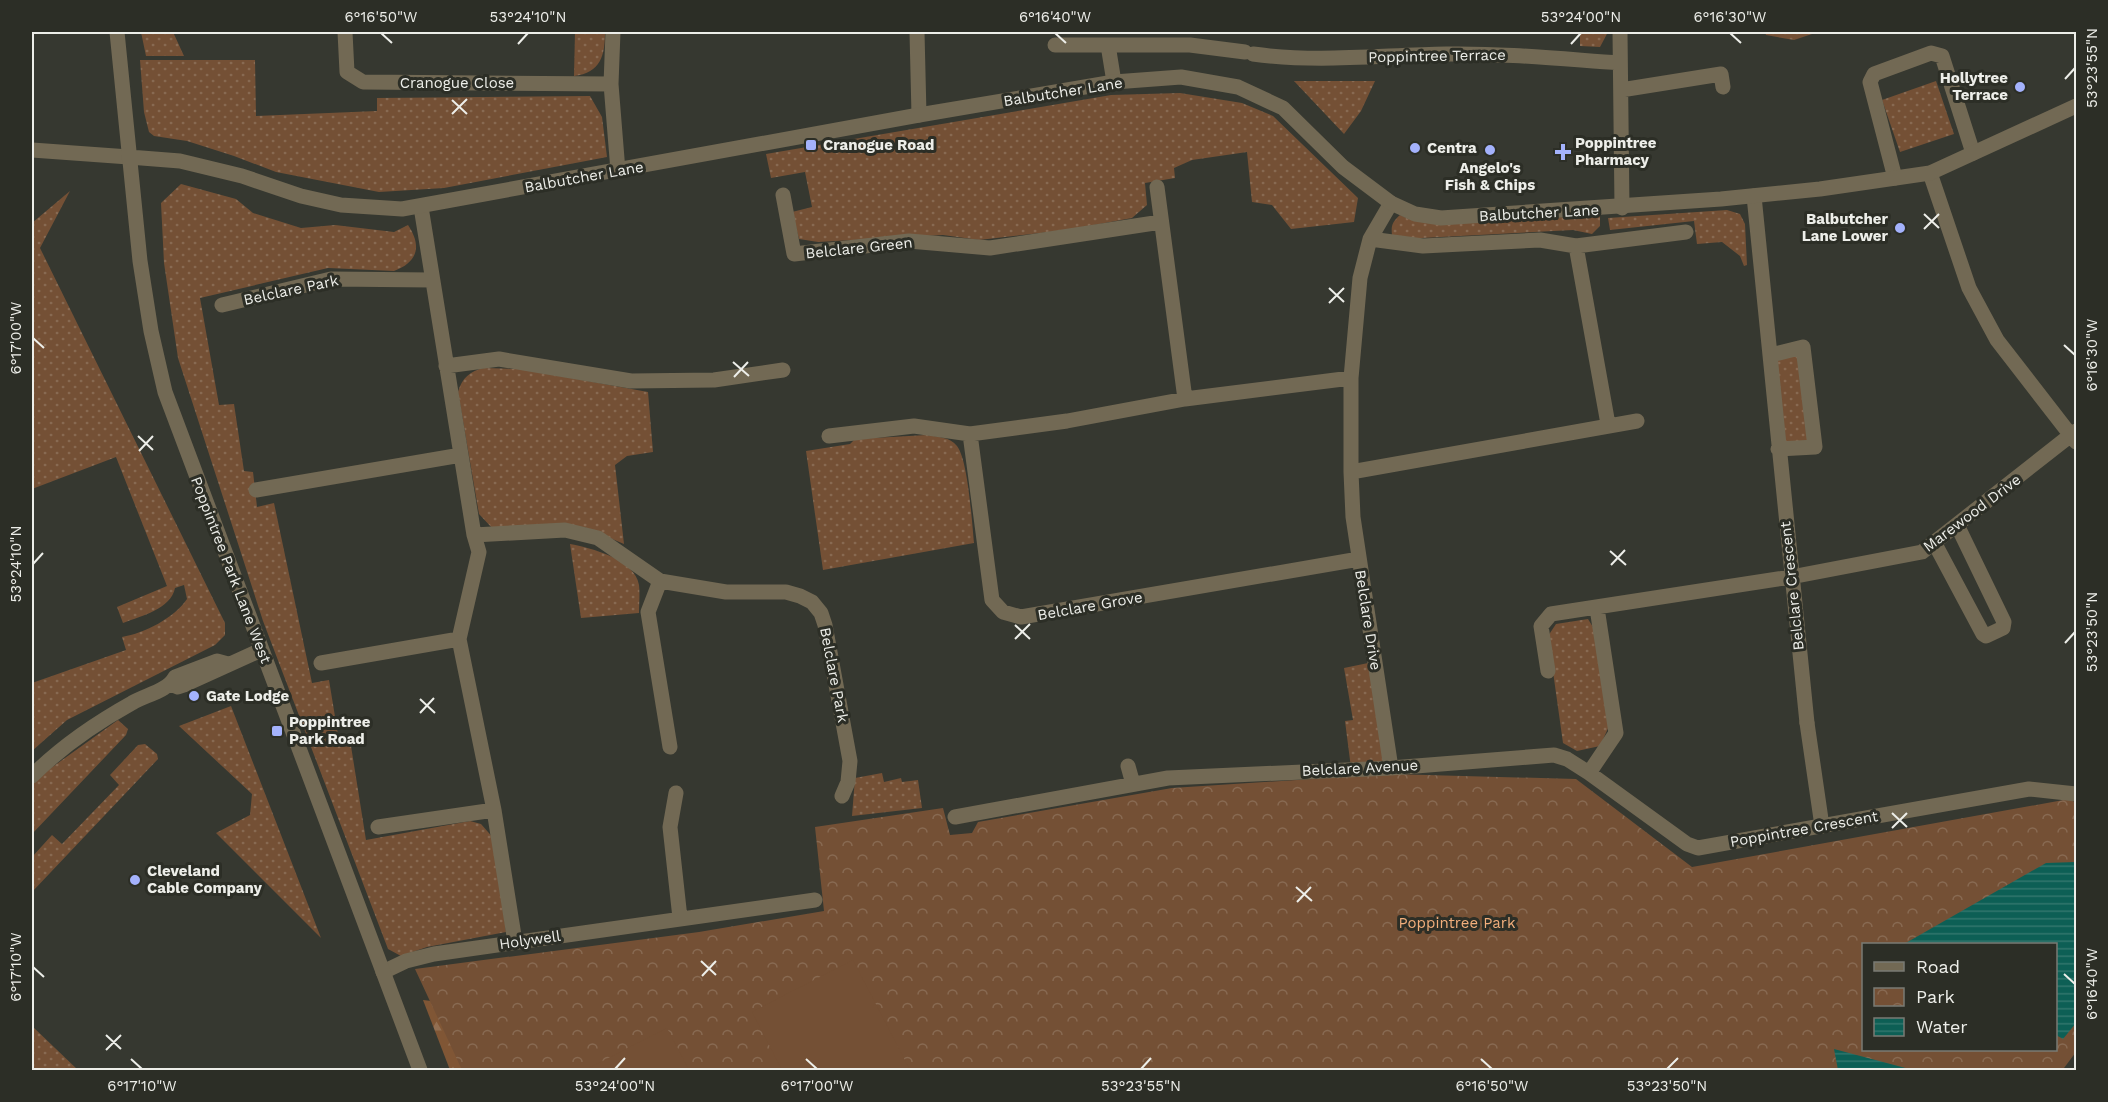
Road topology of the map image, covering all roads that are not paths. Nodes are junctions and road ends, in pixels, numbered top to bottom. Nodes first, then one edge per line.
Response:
1 (117, 32) edge
2 (345, 32) edge
3 (613, 32) edge
4 (917, 32) edge
5 (1620, 32) edge
6 (1055, 45) dead end
7 (1108, 45) junction
8 (1620, 63) junction
9 (1114, 82) junction
10 (611, 84) junction
11 (1723, 87) dead end
12 (1621, 90) junction
13 (2076, 106) edge
14 (919, 115) junction
15 (32, 150) edge
16 (1973, 153) junction
17 (129, 157) junction
18 (618, 171) junction
19 (1930, 173) junction
20 (1895, 178) junction
21 (1157, 187) dead end
22 (783, 195) dead end
23 (1754, 196) junction
24 (1391, 203) junction
25 (421, 207) junction
26 (1622, 208) junction
27 (1161, 222) junction
28 (1686, 232) dead end
29 (1370, 239) junction
30 (1576, 246) junction
31 (432, 280) junction
32 (222, 305) dead end
33 (1771, 355) junction
34 (446, 366) junction
35 (783, 370) dead end
36 (1351, 378) junction
37 (1185, 399) junction
38 (1637, 421) dead end
39 (1608, 424) junction
40 (970, 434) junction
41 (829, 436) dead end
42 (2075, 436) edge
43 (1778, 449) junction
44 (461, 455) junction
45 (1351, 472) junction
46 (256, 490) dead end
47 (1958, 527) junction
48 (474, 535) junction
49 (1935, 544) junction
50 (1359, 559) junction
51 (1791, 577) junction
52 (660, 580) junction
53 (1597, 608) junction
54 (459, 639) junction
55 (261, 650) junction
56 (321, 663) dead end
57 (1548, 671) dead end
58 (670, 747) dead end
59 (1128, 766) dead end
60 (1391, 768) junction
61 (1589, 773) junction
62 (32, 776) edge
63 (1133, 784) junction
64 (676, 793) dead end
65 (2076, 794) edge
66 (842, 796) dead end
67 (494, 810) junction
68 (955, 818) dead end
69 (1822, 826) junction
70 (378, 827) dead end
71 (815, 900) dead end
72 (681, 918) junction
73 (515, 942) junction
74 (383, 972) junction
75 (420, 1071) edge

1 - 17 street
2 - 10 street, Cranogue Close
3 - 10 street
4 - 14 street
5 - 8 street
6 - 7 street, Poppintree Terrace
7 - 8 street, Poppintree Terrace
7 - 9 street
8 - 12 street
9 - 14 street, Balbutcher Lane
9 - 24 street, Balbutcher Lane
10 - 18 street
11 - 12 street
12 - 26 street
13 - 16 street, Balbutcher Lane
14 - 18 street, Balbutcher Lane
15 - 17 street, Balbutcher Lane
16 - 19 street, Balbutcher Lane
16 - 20 street
17 - 25 street, Balbutcher Lane
17 - 55 street, Poppintree Park Lane West
18 - 25 street, Balbutcher Lane
19 - 20 street, Balbutcher Lane
19 - 42 street
20 - 23 street, Balbutcher Lane
21 - 27 street
22 - 27 street, Belclare Green
23 - 26 street, Balbutcher Lane
23 - 33 street, Belclare Crescent
24 - 26 street, Balbutcher Lane
24 - 29 street, Belclare Drive
25 - 31 street
27 - 37 street
28 - 30 street
29 - 30 street
29 - 36 street, Belclare Drive
30 - 39 street
31 - 32 street, Belclare Park
31 - 34 street
33 - 43 street, Belclare Crescent
33 - 43 street
34 - 35 street
34 - 44 street
36 - 37 street
36 - 45 street, Belclare Drive
37 - 40 street
38 - 39 street
39 - 45 street
40 - 41 street
40 - 50 street, Belclare Grove
42 - 47 street, Marewood Drive
43 - 51 street, Belclare Crescent
44 - 46 street
44 - 48 street
45 - 50 street, Belclare Drive
47 - 49 street, Marewood Drive
47 - 49 street
48 - 52 street, Belclare Park
48 - 54 street
49 - 51 street, Marewood Drive
50 - 60 street, Belclare Drive
51 - 53 street
51 - 69 street, Belclare Crescent
52 - 58 street
52 - 66 street, Belclare Park
53 - 57 street
53 - 61 street
54 - 56 street
54 - 67 street
55 - 62 street
55 - 74 street, Poppintree Park Lane West
59 - 63 street
60 - 61 street, Belclare Avenue
60 - 63 street, Belclare Avenue
61 - 69 street, Poppintree Crescent
63 - 68 street, Belclare Avenue
64 - 72 street
65 - 69 street, Poppintree Crescent
67 - 70 street
67 - 73 street
71 - 72 street, Holywell
72 - 73 street, Holywell
73 - 74 street, Holywell
74 - 75 street, Poppintree Park Lane West

